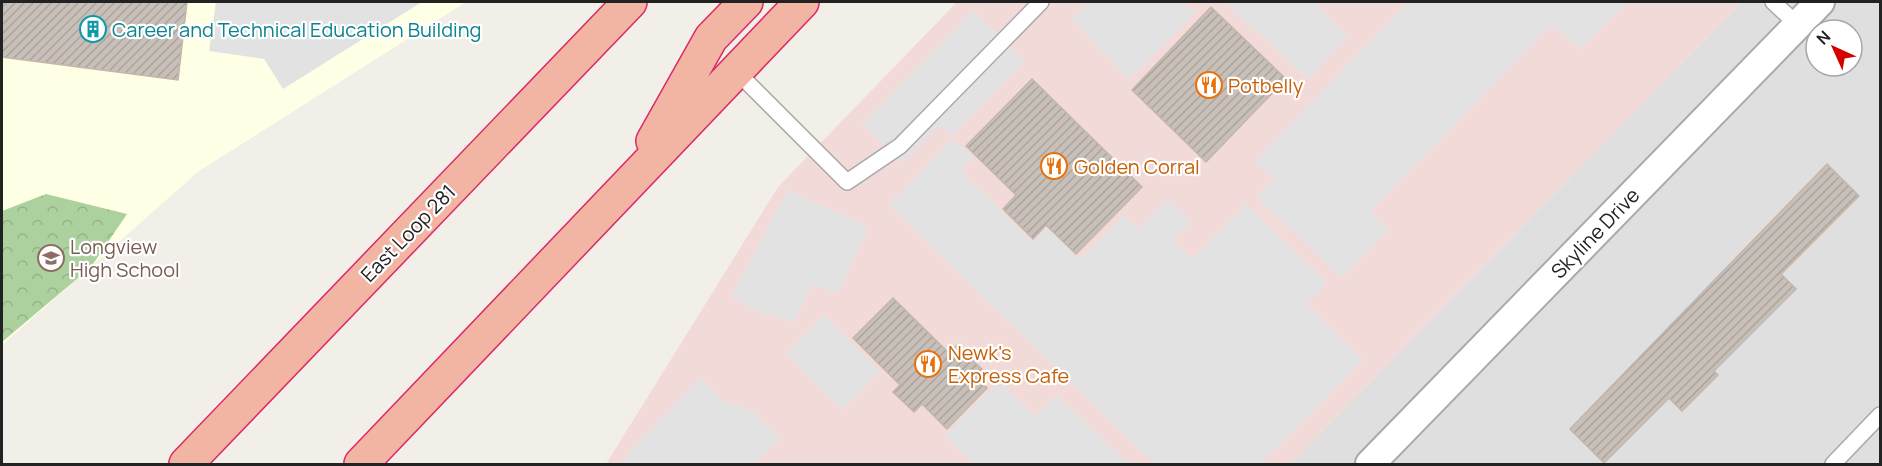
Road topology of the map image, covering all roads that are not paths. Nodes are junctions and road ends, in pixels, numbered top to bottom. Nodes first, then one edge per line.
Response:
1 (630, 2) edge
2 (746, 2) edge
3 (802, 2) edge
4 (1041, 2) edge
5 (1773, 2) edge
6 (1820, 2) edge
7 (1798, 25) junction
8 (736, 71) junction
9 (630, 182) junction
10 (1881, 415) edge
11 (186, 465) edge
12 (361, 465) edge
13 (1370, 465) edge
14 (1833, 465) edge

1 - 11 highway, East Loop 281
2 - 9 highway
3 - 8 highway
4 - 8 lane
5 - 7 lane
6 - 7 street, Skyline Drive
7 - 13 street, Skyline Drive
8 - 9 highway
9 - 12 highway
10 - 14 lane

